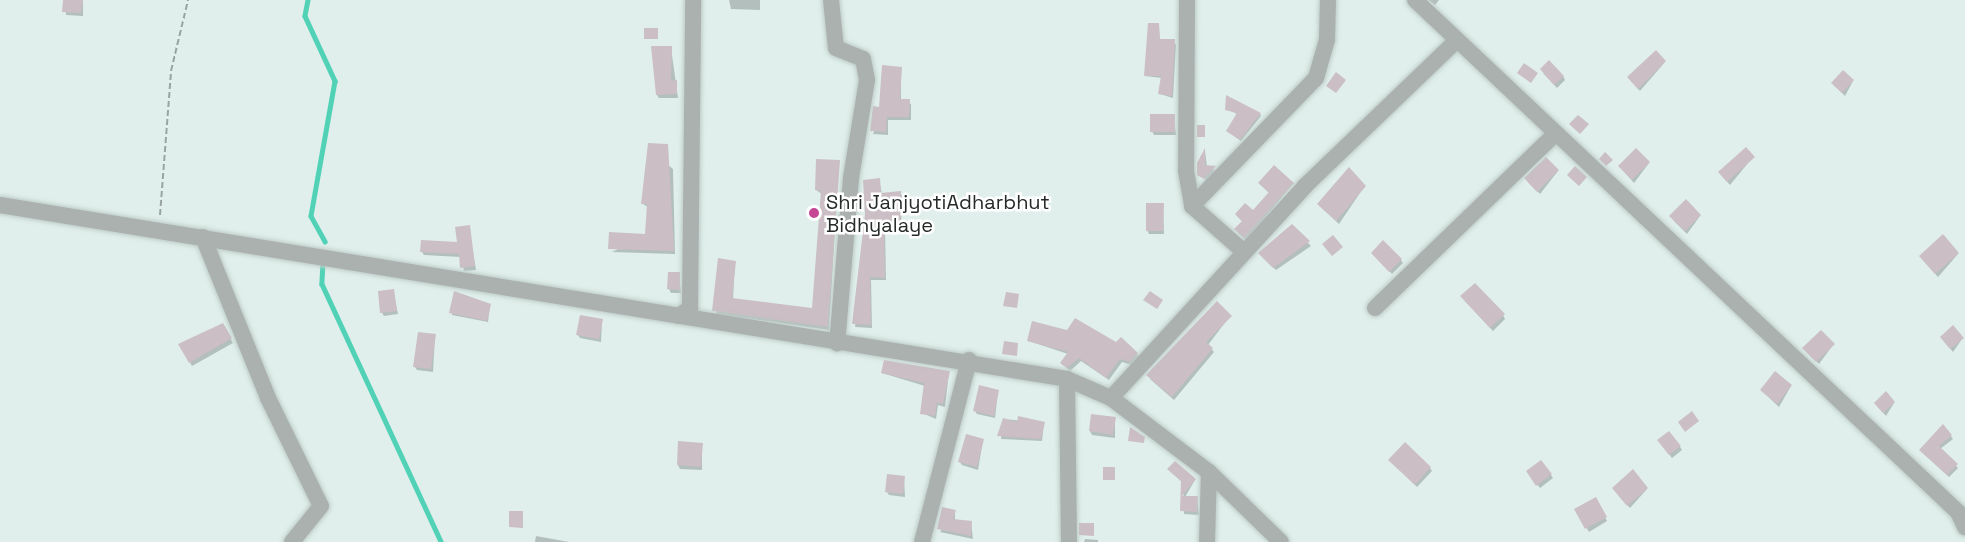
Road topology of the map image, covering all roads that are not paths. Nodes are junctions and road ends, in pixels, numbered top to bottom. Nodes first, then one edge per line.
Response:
1 (693, 0) edge
2 (831, 0) edge
3 (1187, 0) edge
4 (1328, 0) edge
5 (1415, 0) edge
6 (1456, 40) junction
7 (1555, 134) junction
8 (0, 205) edge
9 (1192, 206) junction
10 (202, 237) junction
11 (1243, 251) junction
12 (1375, 308) dead end
13 (679, 316) junction
14 (837, 343) junction
15 (969, 360) junction
16 (1067, 379) junction
17 (1111, 398) junction
18 (1209, 472) junction
19 (1962, 518) edge
20 (292, 542) edge
21 (922, 542) edge
22 (1069, 542) edge
23 (1207, 542) edge
24 (1281, 542) edge

1 - 13 street
2 - 14 street
3 - 9 street
4 - 9 street
5 - 6 street
6 - 7 street
6 - 11 street
7 - 12 street
7 - 19 street
8 - 10 street
9 - 11 street
10 - 13 street
10 - 20 street
11 - 17 street
13 - 14 street
14 - 15 street
15 - 16 street
15 - 21 street
16 - 17 street
16 - 22 street
17 - 18 street
18 - 23 street
18 - 24 street

